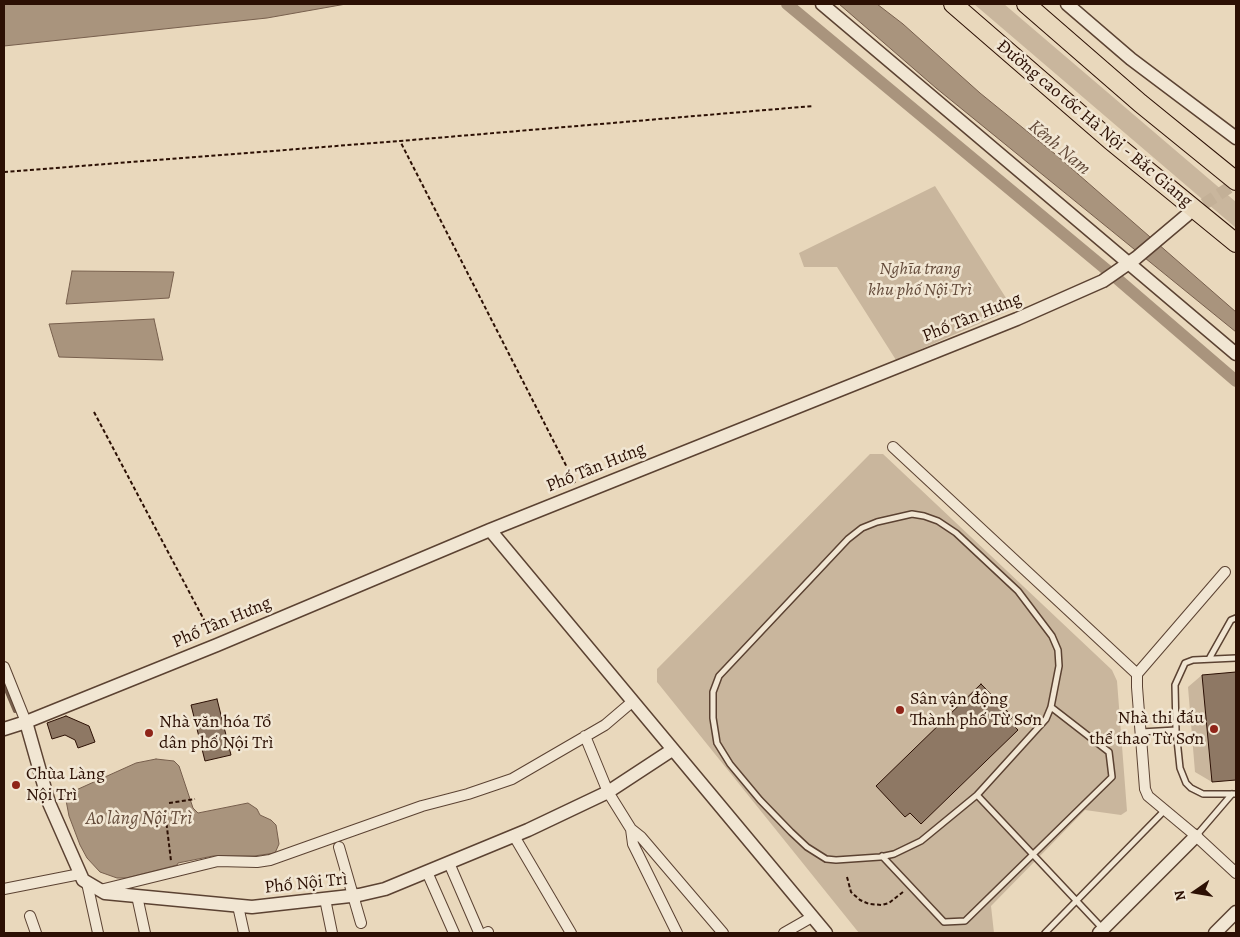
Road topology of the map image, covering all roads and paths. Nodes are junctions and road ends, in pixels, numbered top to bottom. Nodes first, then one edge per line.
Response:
1 (822, 4) edge
2 (953, 4) edge
3 (1026, 4) edge
4 (1067, 4) edge
5 (813, 106) dead end
6 (1236, 138) edge
7 (400, 141) junction
8 (4, 172) edge
9 (1236, 181) edge
10 (1187, 215) tunnel mouth
11 (1236, 243) edge
12 (1129, 263) junction
13 (1236, 354) edge
14 (94, 412) dead end
15 (894, 447) dead end
16 (580, 494) junction
17 (490, 530) junction
18 (1225, 572) dead end
19 (1236, 618) edge
20 (217, 644) junction
21 (1236, 658) edge
22 (1209, 660) junction
23 (4, 667) edge
24 (1137, 674) junction
25 (632, 702) junction
26 (1051, 708) junction
27 (26, 722) junction
28 (4, 728) edge
29 (1176, 730) junction
30 (1141, 732) junction
31 (585, 736) junction
32 (672, 750) junction
33 (608, 792) junction
34 (1234, 794) edge
35 (977, 795) junction
36 (195, 799) dead end
37 (170, 803) dead end
38 (1165, 810) junction
39 (165, 811) dead end
40 (631, 829) junction
41 (514, 836) junction
42 (1196, 836) junction
43 (339, 847) dead end
44 (1033, 854) junction
45 (882, 856) junction
46 (449, 863) junction
47 (172, 871) junction
48 (427, 872) junction
49 (1236, 873) edge
50 (847, 877) dead end
51 (84, 878) junction
52 (4, 889) edge
53 (100, 890) junction
54 (903, 892) dead end
55 (138, 896) junction
56 (354, 896) junction
57 (325, 899) junction
58 (1076, 901) junction
59 (238, 906) junction
60 (1236, 912) edge
61 (30, 916) dead end
62 (812, 917) junction
63 (361, 923) dead end
64 (1101, 931) edge
65 (484, 932) edge
66 (36, 933) edge
67 (98, 933) edge
68 (145, 933) edge
69 (244, 933) edge
70 (332, 933) edge
71 (454, 933) edge
72 (571, 933) edge
73 (677, 933) edge
74 (723, 933) edge
75 (784, 933) edge
76 (826, 933) edge
77 (1044, 933) edge
78 (1215, 933) edge

1 - 12 street
2 - 11 highway, Đường cao tốc Hà Nội - Bắc Giang
3 - 9 highway
4 - 6 street
5 - 7 path
7 - 8 path
7 - 16 path
10 - 12 street, Phố Tân Hưng
12 - 13 street
12 - 16 street, Phố Tân Hưng
14 - 20 path
15 - 24 street
16 - 17 street, Phố Tân Hưng
17 - 20 street, Phố Tân Hưng
17 - 25 street
18 - 24 street
19 - 22 lane
20 - 27 street, Phố Tân Hưng
21 - 22 lane
22 - 29 lane
23 - 27 street
24 - 30 street
25 - 31 street
25 - 32 street
26 - 35 lane
26 - 44 lane
26 - 45 lane
27 - 28 street, Phố Tân Hưng
27 - 51 street
29 - 30 lane
29 - 34 lane
30 - 38 street
31 - 33 street
31 - 47 street
32 - 33 street, Phố Nội Trì
32 - 62 street
33 - 40 street
33 - 41 street, Phố Nội Trì
34 - 42 lane
35 - 44 lane
35 - 45 lane
36 - 37 path
38 - 42 street
38 - 58 lane
39 - 47 path
40 - 73 street
40 - 74 street
41 - 46 street, Phố Nội Trì
41 - 72 street
42 - 49 street
42 - 64 street
43 - 56 street
44 - 45 lane
44 - 58 lane
46 - 48 street, Phố Nội Trì
46 - 65 street
47 - 53 street
48 - 56 street, Phố Nội Trì
48 - 71 street
50 - 54 path
51 - 52 street
51 - 53 street, Phố Nội Trì
51 - 67 street
53 - 55 street, Phố Nội Trì
55 - 59 street, Phố Nội Trì
55 - 68 street
56 - 57 street, Phố Nội Trì
56 - 63 street
57 - 59 street, Phố Nội Trì
57 - 70 street
58 - 64 lane
58 - 77 lane
59 - 69 street
60 - 78 street
61 - 66 street
62 - 75 street
62 - 76 street

